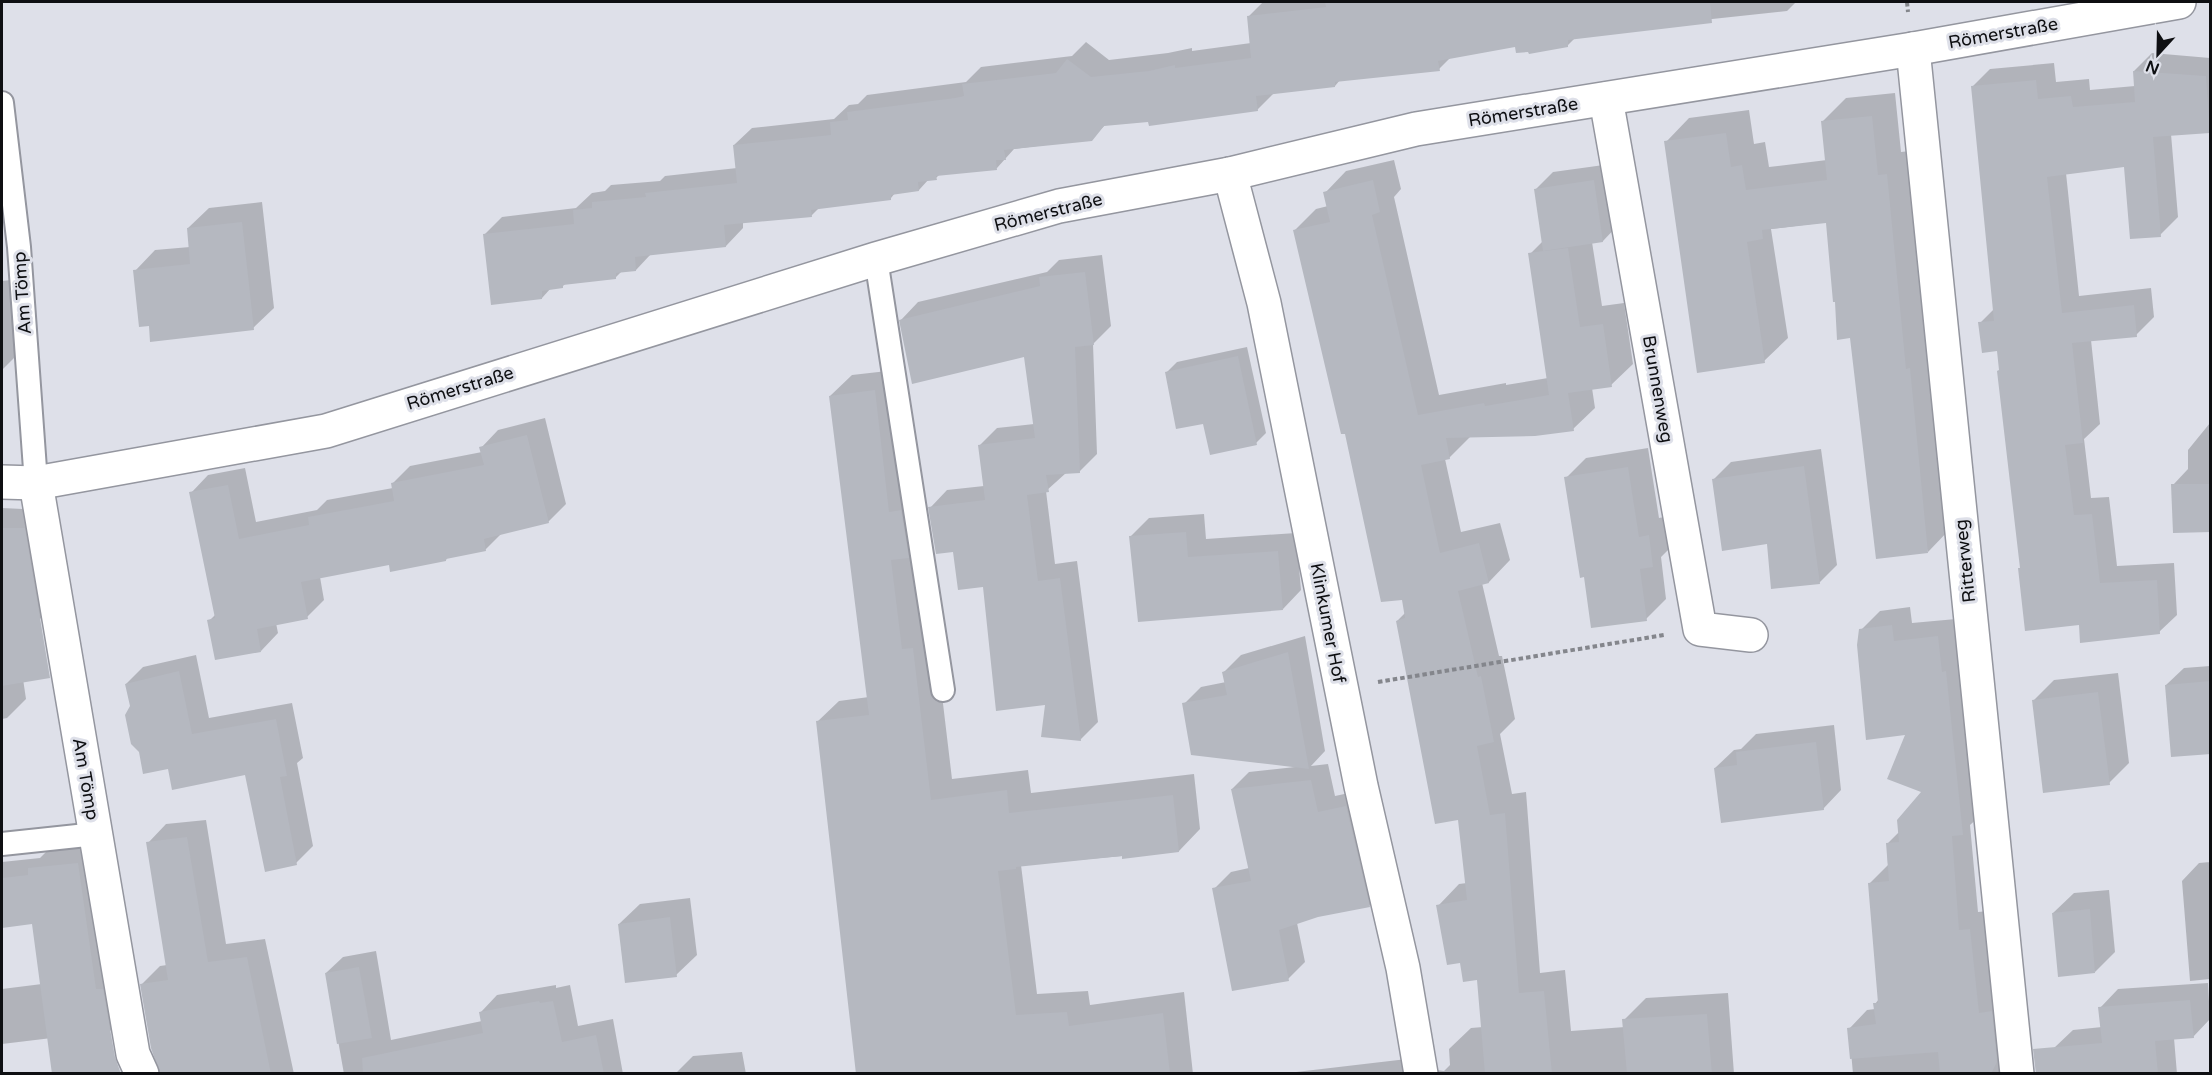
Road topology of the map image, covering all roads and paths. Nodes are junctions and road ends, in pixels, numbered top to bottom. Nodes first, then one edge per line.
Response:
1 (2179, 2) edge
2 (1913, 49) junction
3 (1606, 99) junction
4 (2, 103) edge
5 (1230, 174) junction
6 (876, 259) junction
7 (2, 482) edge
8 (36, 483) junction
9 (1700, 629) junction
10 (1751, 634) dead end
11 (1341, 688) junction
12 (942, 690) dead end
13 (96, 834) junction
14 (2, 844) edge
15 (142, 1074) edge
16 (1420, 1074) edge
17 (2017, 1074) edge

1 - 2 street, Römerstraße
2 - 3 street, Römerstraße
2 - 17 street, Ritterweg
3 - 5 street, Römerstraße
3 - 9 street, Brunnenweg
4 - 8 lane, Am Tömp
5 - 6 street, Römerstraße
5 - 11 street, Klinkumer Hof
6 - 8 street, Römerstraße
6 - 12 lane
7 - 8 street
8 - 13 street, Am Tömp
9 - 10 street
9 - 11 path
11 - 16 street, Klinkumer Hof
13 - 14 lane
13 - 15 street, Am Tömp

